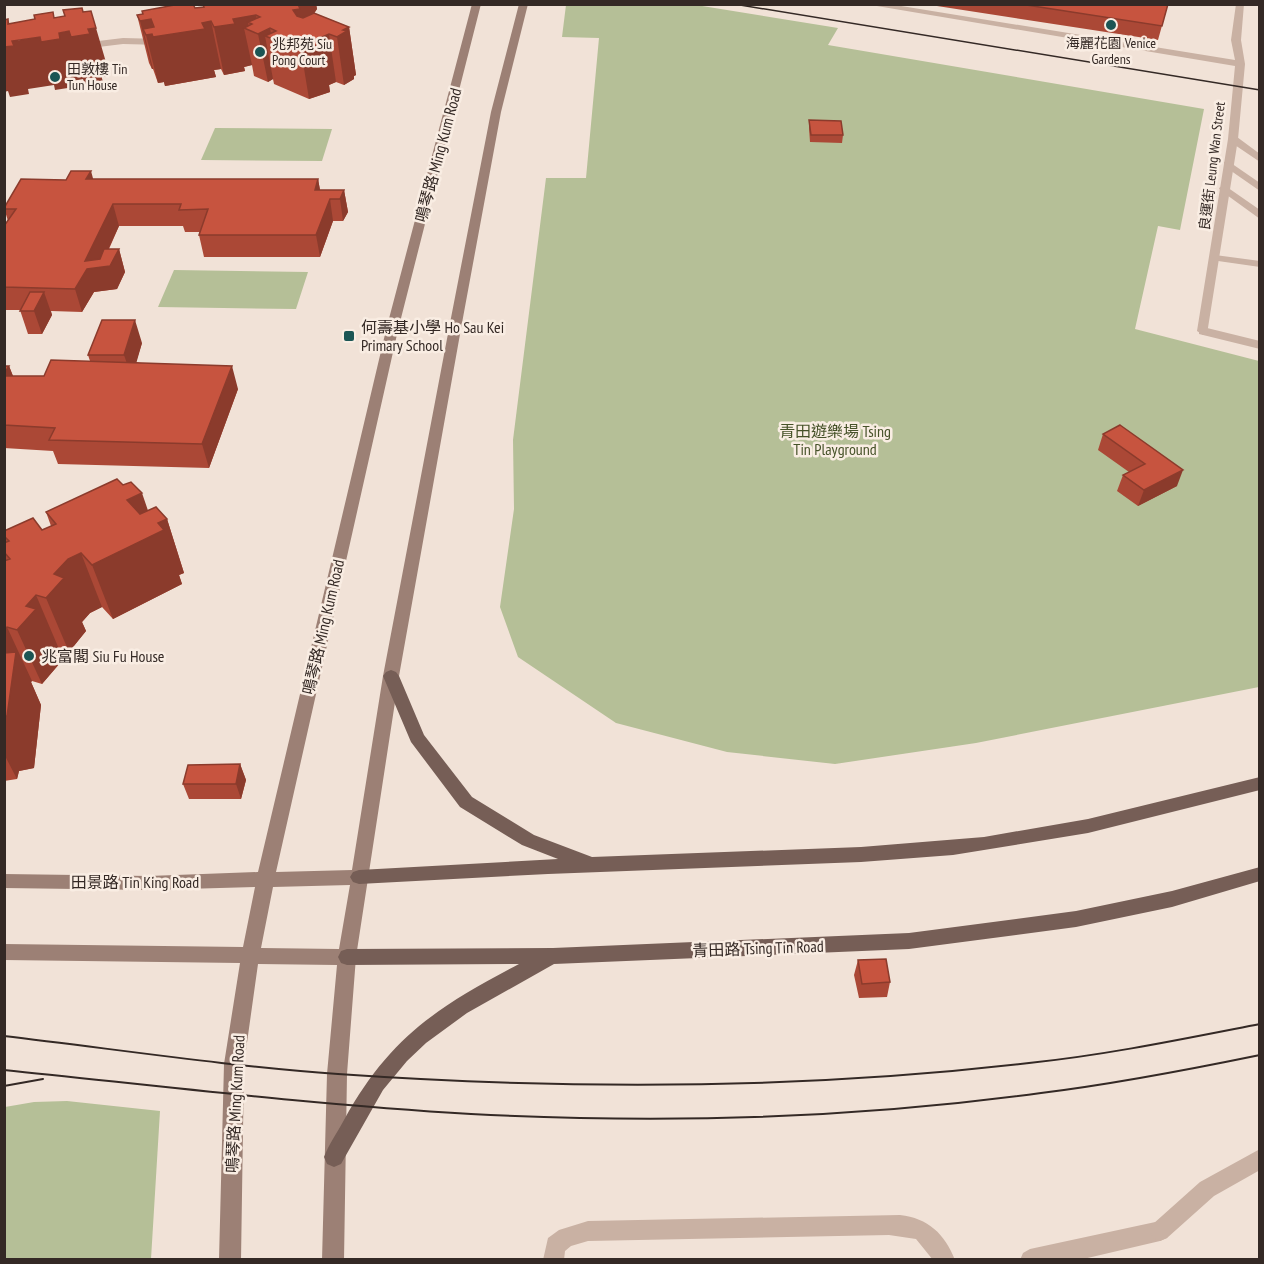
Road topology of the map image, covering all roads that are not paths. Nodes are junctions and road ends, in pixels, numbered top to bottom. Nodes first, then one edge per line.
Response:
1 (477, 4) edge
2 (524, 4) edge
3 (869, 4) edge
4 (1240, 4) edge
5 (168, 42) edge
6 (70, 48) edge
7 (1240, 64) junction
8 (1233, 139) junction
9 (1260, 159) edge
10 (1228, 164) junction
11 (1224, 188) junction
12 (1260, 188) edge
13 (1260, 216) edge
14 (1215, 258) junction
15 (1260, 264) edge
16 (1260, 345) edge
17 (391, 676) junction
18 (1260, 783) edge
19 (594, 864) junction
20 (1260, 874) edge
21 (359, 877) junction
22 (4, 881) edge
23 (265, 881) junction
24 (4, 951) edge
25 (250, 956) junction
26 (553, 956) junction
27 (347, 957) junction
28 (334, 1156) junction
29 (1260, 1159) edge
30 (230, 1260) edge
31 (333, 1260) edge
32 (553, 1260) edge
33 (945, 1260) edge
34 (1030, 1260) edge

1 - 23 main road, 鳴琴路 Ming Kum Road
2 - 17 main road
3 - 7 street
4 - 7 street, 良運街 Leung Wan Street
5 - 6 street
7 - 8 street, 良運街 Leung Wan Street
8 - 9 street
8 - 10 street, 良運街 Leung Wan Street
10 - 11 street, 良運街 Leung Wan Street
10 - 12 street
11 - 13 street
11 - 14 street, 良運街 Leung Wan Street
14 - 15 street
14 - 16 street, 良運街 Leung Wan Street
17 - 19 main road
17 - 21 main road
18 - 19 main road
19 - 21 main road
20 - 26 main road, 青田路 Tsing Tin Road
21 - 23 main road
21 - 27 main road
22 - 23 main road, 田景路 Tin King Road
23 - 25 main road, 鳴琴路 Ming Kum Road
24 - 25 main road
25 - 27 main road, 青田路 Tsing Tin Road
25 - 30 main road, 鳴琴路 Ming Kum Road
26 - 27 main road, 青田路 Tsing Tin Road
26 - 28 main road
27 - 28 main road
28 - 31 main road
29 - 34 street
32 - 33 street

